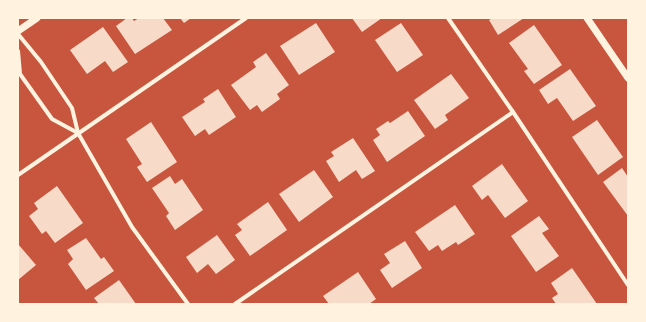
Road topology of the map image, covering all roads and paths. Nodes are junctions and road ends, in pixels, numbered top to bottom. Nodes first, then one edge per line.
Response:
1 (37, 18) edge
2 (246, 18) edge
3 (448, 18) edge
4 (587, 18) edge
5 (18, 31) edge
6 (18, 34) edge
7 (18, 51) edge
8 (628, 78) edge
9 (513, 112) junction
10 (78, 133) junction
11 (18, 175) edge
12 (628, 285) edge
13 (188, 304) edge
14 (235, 304) edge

1 - 5 street
2 - 10 street
3 - 9 street
4 - 8 street
6 - 10 street
7 - 10 street
9 - 12 street
9 - 14 street
10 - 11 street
10 - 13 street

